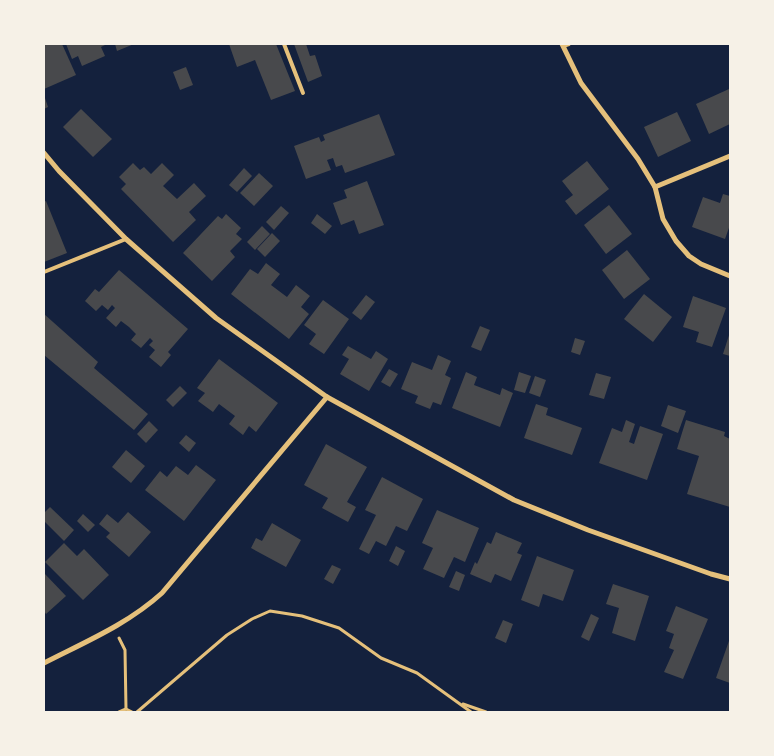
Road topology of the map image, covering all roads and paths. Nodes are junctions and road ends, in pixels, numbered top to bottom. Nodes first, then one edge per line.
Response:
1 (284, 44) edge
2 (565, 44) edge
3 (303, 93) dead end
4 (44, 153) edge
5 (730, 156) edge
6 (655, 187) junction
7 (126, 239) junction
8 (44, 272) edge
9 (730, 276) edge
10 (327, 397) junction
11 (730, 579) edge
12 (115, 627) junction
13 (44, 663) edge
14 (459, 703) junction
15 (126, 709) junction
16 (119, 712) edge
17 (132, 712) edge
18 (137, 712) edge
19 (471, 712) edge
20 (486, 712) edge

1 - 3 lane
2 - 6 street
4 - 7 street
5 - 6 street
6 - 9 street
7 - 8 lane
7 - 10 street
10 - 11 street
10 - 12 street
12 - 13 street
12 - 15 path
14 - 18 path
14 - 19 path
14 - 20 path
15 - 16 path
15 - 17 path

